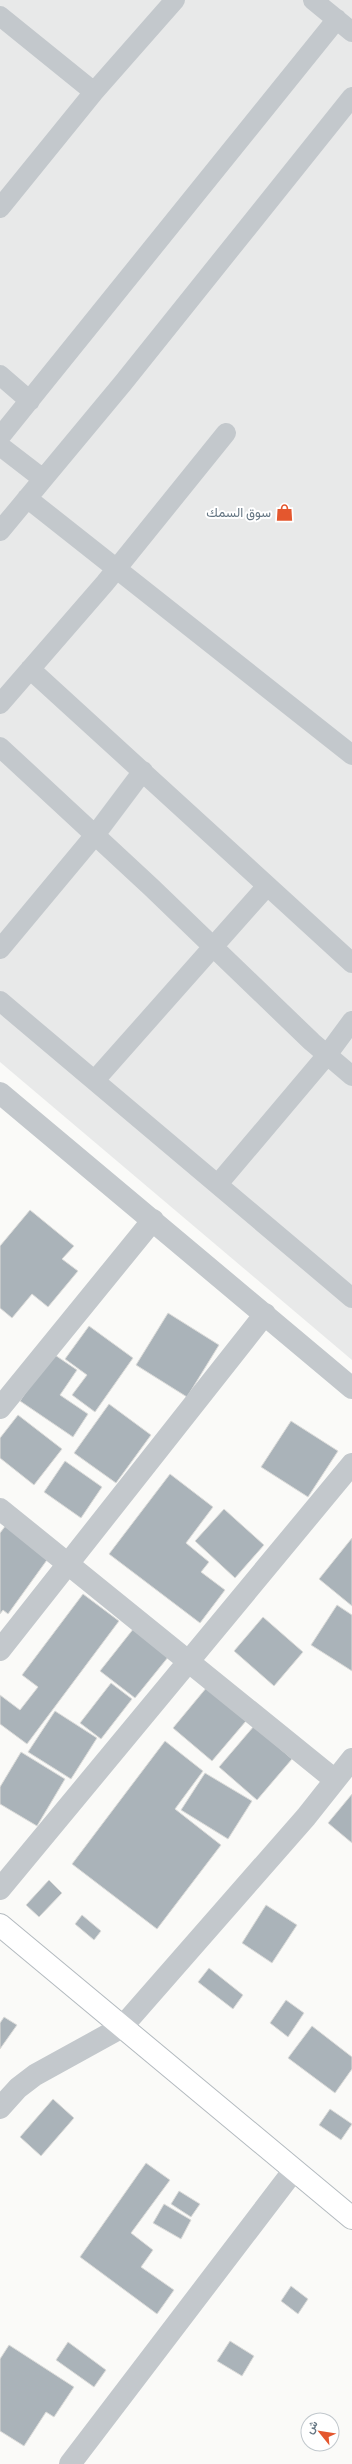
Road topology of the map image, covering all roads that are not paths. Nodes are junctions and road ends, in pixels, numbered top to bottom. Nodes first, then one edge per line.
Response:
1 (175, 0) edge
2 (313, 0) edge
3 (0, 16) edge
4 (337, 19) junction
5 (352, 32) edge
6 (94, 92) junction
7 (352, 97) edge
8 (0, 208) edge
9 (0, 375) edge
10 (30, 401) junction
11 (226, 433) dead end
12 (0, 437) edge
13 (0, 446) edge
14 (43, 479) junction
15 (27, 498) junction
16 (0, 531) edge
17 (116, 569) junction
18 (30, 669) junction
19 (0, 704) edge
20 (0, 747) edge
21 (352, 755) edge
22 (143, 771) junction
23 (95, 835) junction
24 (267, 886) junction
25 (213, 948) junction
26 (0, 949) edge
27 (352, 963) edge
28 (0, 1001) edge
29 (352, 1021) edge
30 (327, 1055) junction
31 (352, 1076) edge
32 (95, 1080) junction
33 (2, 1099) edge
34 (218, 1184) junction
35 (153, 1220) junction
36 (352, 1298) edge
37 (265, 1314) junction
38 (352, 1388) edge
39 (0, 1408) edge
40 (352, 1464) edge
41 (0, 1509) edge
42 (68, 1563) junction
43 (0, 1650) edge
44 (188, 1661) junction
45 (352, 1759) edge
46 (335, 1780) junction
47 (0, 1889) edge
48 (0, 1926) edge
49 (122, 2028) junction
50 (0, 2108) edge
51 (294, 2170) junction
52 (352, 2218) edge
53 (70, 2464) edge

1 - 6 lane
2 - 4 lane
3 - 6 lane
4 - 5 lane
4 - 10 lane
6 - 8 lane
7 - 14 lane
9 - 10 lane
10 - 12 lane
11 - 17 lane
13 - 14 lane
14 - 15 lane
15 - 16 lane
15 - 17 lane
17 - 18 lane
17 - 21 lane
18 - 19 lane
18 - 22 lane
20 - 23 lane
22 - 23 lane
22 - 24 lane
23 - 25 lane
23 - 26 lane
24 - 25 lane
24 - 27 lane
25 - 30 lane
25 - 32 lane
28 - 32 lane
29 - 30 lane
30 - 31 lane
30 - 34 lane
32 - 34 lane
33 - 35 street
34 - 36 lane
35 - 37 street
35 - 39 street
37 - 38 street
37 - 42 street
40 - 44 street
41 - 42 street
42 - 43 street
42 - 44 street
44 - 46 street
44 - 47 street
45 - 46 street
46 - 49 street
48 - 49 street
49 - 50 street
49 - 51 street
51 - 52 street
51 - 53 street

